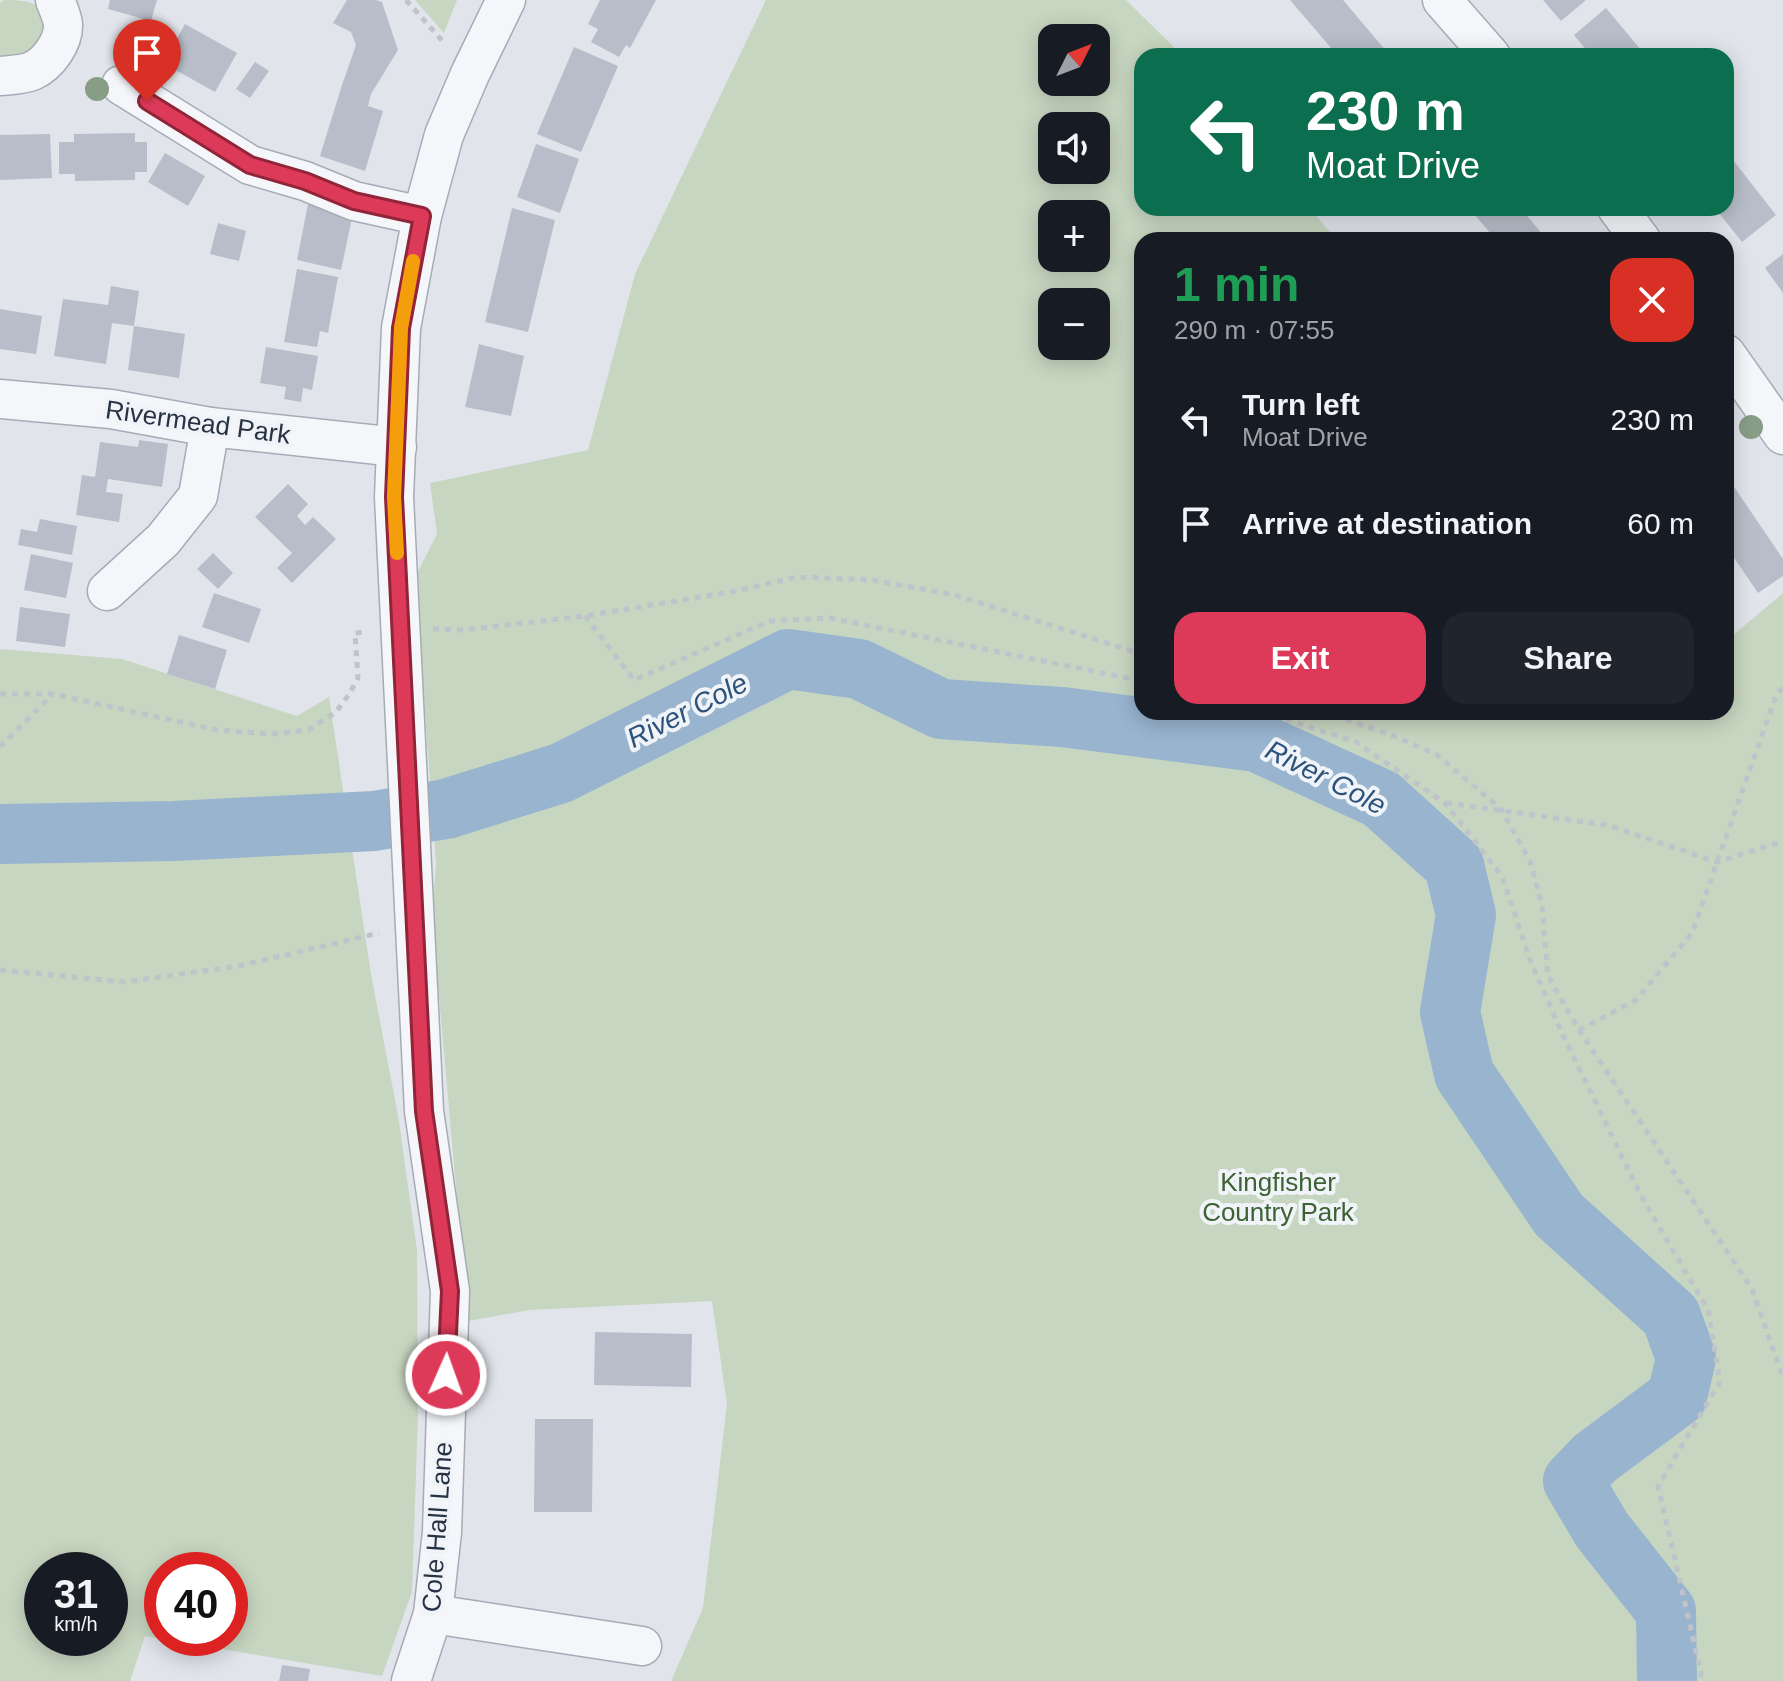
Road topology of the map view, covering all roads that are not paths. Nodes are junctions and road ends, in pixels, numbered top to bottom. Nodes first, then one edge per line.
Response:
1 (55, 0) edge
2 (506, 0) edge
3 (1442, 0) edge
4 (1484, 48) edge
5 (0, 76) edge
6 (121, 85) dead end
7 (422, 216) junction
8 (1734, 365) edge
9 (0, 399) edge
10 (210, 427) junction
11 (1783, 435) edge
12 (397, 447) junction
13 (107, 591) dead end
14 (433, 1614) junction
15 (642, 1646) dead end
16 (411, 1681) edge

1 - 5 street
2 - 7 street, Cole Hall Lane
3 - 4 street
6 - 7 street
7 - 12 street, Cole Hall Lane
8 - 11 street
9 - 10 street, Rivermead Park
10 - 12 street, Rivermead Park
10 - 13 street
12 - 14 street, Cole Hall Lane
14 - 15 street
14 - 16 street, Cole Hall Lane

